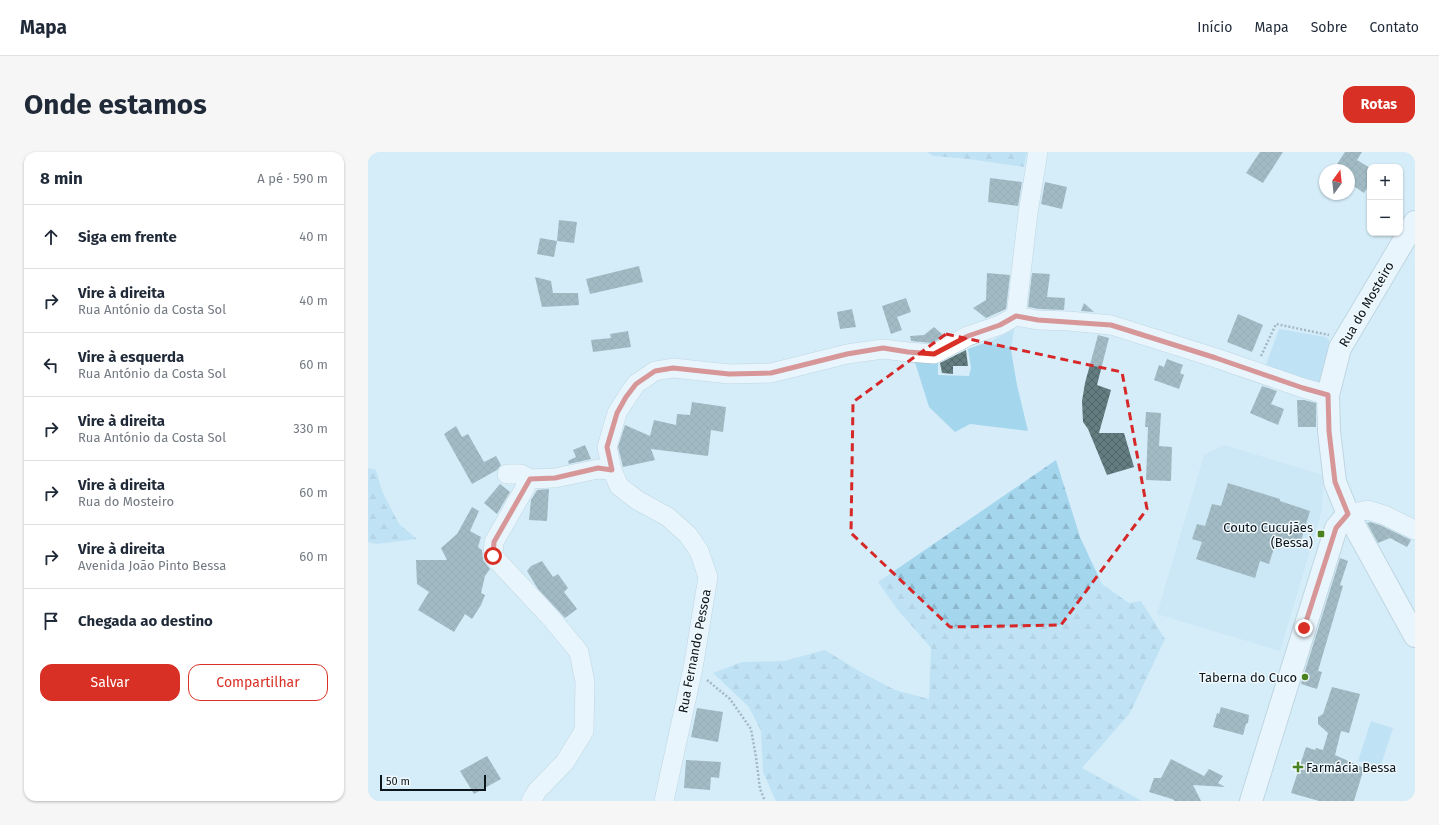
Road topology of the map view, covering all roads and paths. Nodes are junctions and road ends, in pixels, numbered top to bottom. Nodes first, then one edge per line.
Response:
1 (1038, 152) edge
2 (1415, 222) edge
3 (1016, 316) junction
4 (1345, 338) junction
5 (1254, 371) junction
6 (1328, 395) junction
7 (612, 470) junction
8 (507, 474) dead end
9 (530, 479) junction
10 (1348, 514) junction
11 (1415, 530) edge
12 (1415, 636) edge
13 (693, 668) junction
14 (531, 801) edge
15 (664, 801) edge
16 (765, 801) edge
17 (1251, 801) edge

1 - 3 street
2 - 4 main road, Rua do Mosteiro
3 - 5 street
3 - 7 street, Rua Fernando Pessoa
4 - 5 path
4 - 6 main road, Rua do Mosteiro
5 - 6 street
6 - 10 main road, Rua do Mosteiro
7 - 9 street
7 - 13 street, Rua Fernando Pessoa
8 - 9 street
9 - 14 street
10 - 11 street
10 - 12 main road, Rua do Mosteiro
10 - 17 main road
13 - 15 street, Rua Fernando Pessoa
13 - 16 path

